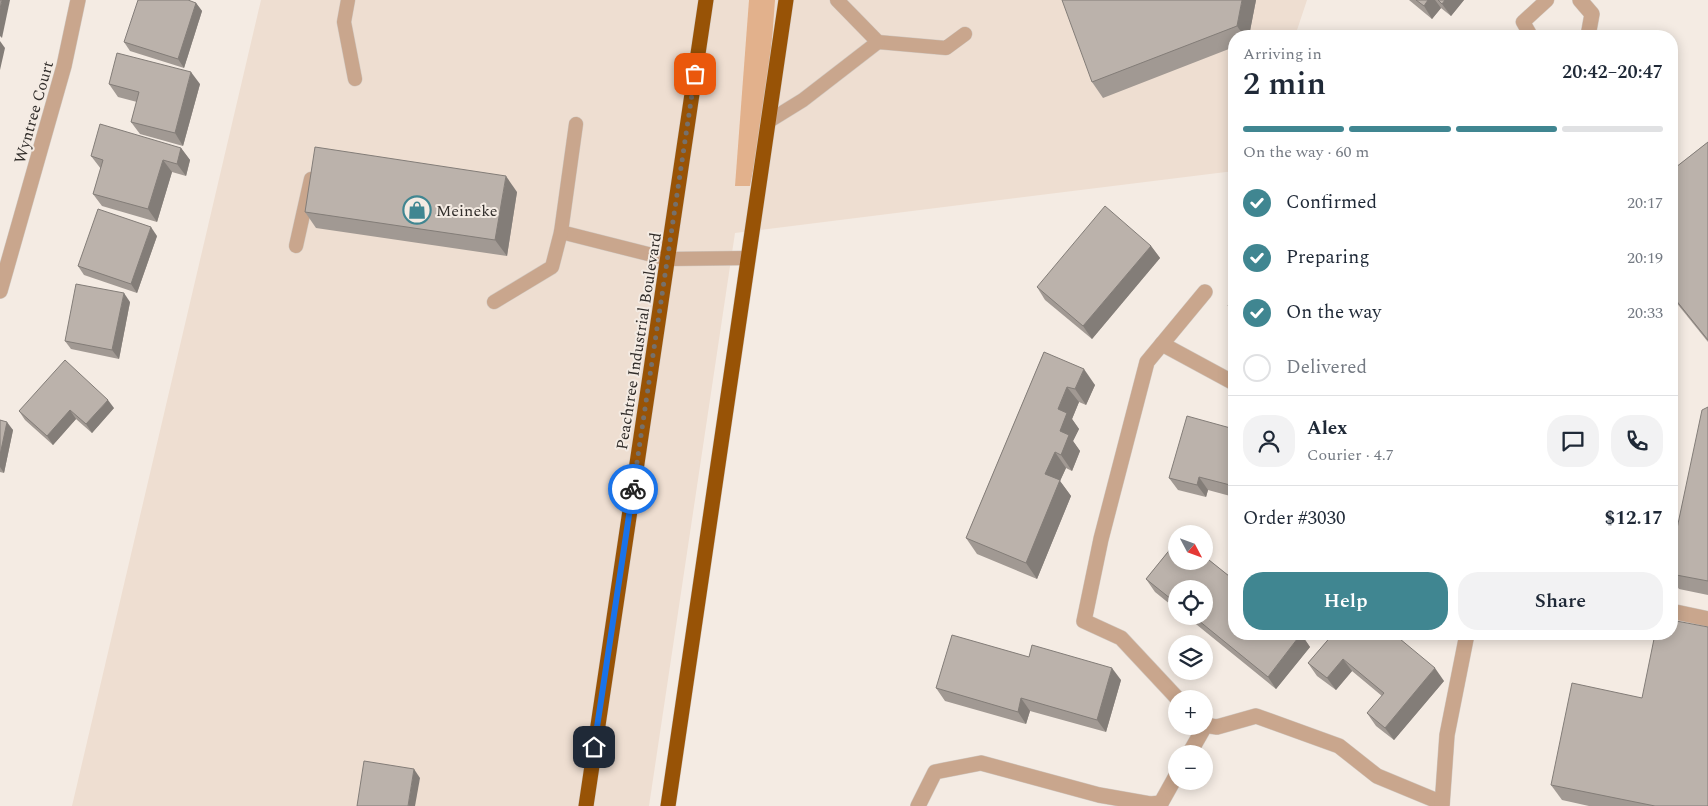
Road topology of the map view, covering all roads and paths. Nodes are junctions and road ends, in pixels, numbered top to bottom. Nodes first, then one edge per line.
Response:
1 (78, 0) edge
2 (348, 0) edge
3 (706, 0) edge
4 (786, 0) edge
5 (837, 0) edge
6 (1547, 0) edge
7 (1580, 0) edge
8 (1528, 30) edge
9 (1589, 30) edge
10 (965, 34) dead end
11 (878, 42) junction
12 (355, 79) dead end
13 (769, 121) junction
14 (576, 124) dead end
15 (313, 173) edge
16 (561, 232) junction
17 (296, 246) dead end
18 (748, 258) junction
19 (668, 259) junction
20 (0, 291) edge
21 (1204, 292) dead end
22 (494, 302) dead end
23 (1162, 344) junction
24 (1228, 380) edge
25 (1678, 613) edge
26 (1708, 619) edge
27 (1466, 640) edge
28 (1170, 690) edge
29 (1213, 727) edge
30 (1168, 790) edge
31 (1442, 804) edge
32 (1160, 805) edge
33 (586, 806) edge
34 (668, 806) edge
35 (918, 806) edge

1 - 20 street, Wyntree Court
2 - 12 lane
3 - 19 highway, Peachtree Industrial Boulevard
4 - 13 highway
5 - 11 lane
6 - 8 lane
7 - 9 street
10 - 11 lane
11 - 13 lane
13 - 18 highway
14 - 16 lane
15 - 17 lane
16 - 19 lane
16 - 22 lane
18 - 19 lane
18 - 34 highway
19 - 33 highway, Peachtree Industrial Boulevard
21 - 23 street
23 - 24 street
23 - 28 street
25 - 26 street
27 - 31 street
29 - 31 street
30 - 32 street
32 - 35 street

